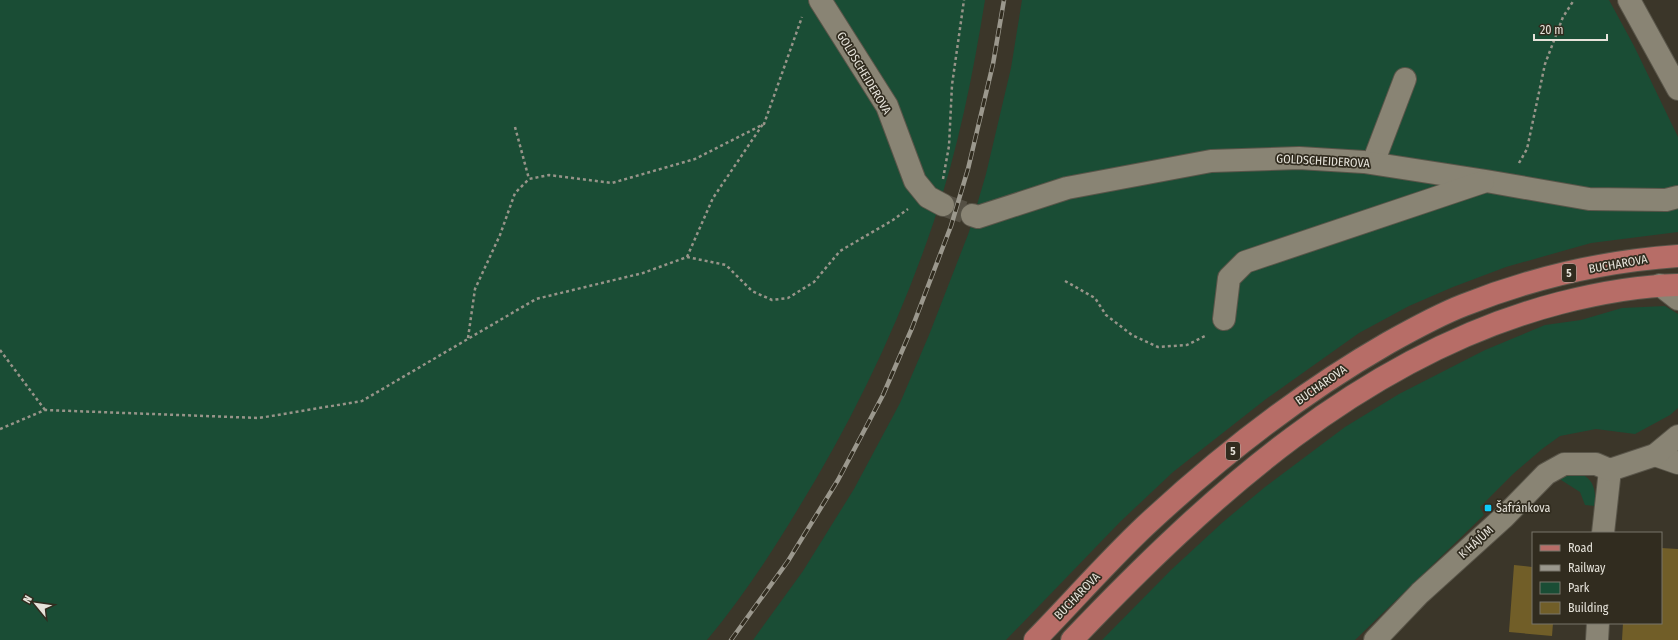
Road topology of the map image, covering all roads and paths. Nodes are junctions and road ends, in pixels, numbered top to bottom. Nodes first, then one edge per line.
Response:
1 (820, 0) edge
2 (964, 0) edge
3 (1574, 0) edge
4 (1629, 0) edge
5 (803, 15) dead end
6 (1671, 61) edge
7 (1405, 79) dead end
8 (1678, 89) edge
9 (764, 124) junction
10 (515, 127) dead end
11 (1373, 163) junction
12 (1517, 166) dead end
13 (529, 179) junction
14 (1486, 181) junction
15 (1678, 197) edge
16 (937, 202) junction
17 (972, 215) tunnel mouth
18 (1678, 256) edge
19 (688, 257) junction
20 (1065, 281) dead end
21 (1669, 285) edge
22 (1678, 299) edge
23 (1224, 319) joint
24 (468, 338) junction
25 (0, 350) edge
26 (46, 410) junction
27 (0, 430) edge
28 (1678, 436) edge
29 (1655, 455) junction
30 (1678, 463) edge
31 (1610, 470) junction
32 (1603, 532) edge
33 (1598, 624) edge
34 (1035, 640) edge
35 (1072, 640) edge
36 (1375, 640) edge
37 (1597, 640) edge

1 - 16 street, GOLDSCHEIDEROVA
2 - 16 path
3 - 12 path
4 - 6 street
5 - 9 path
6 - 8 street
7 - 11 street
9 - 13 path
9 - 19 path
10 - 13 path
11 - 14 street, GOLDSCHEIDEROVA
11 - 17 street, GOLDSCHEIDEROVA
13 - 24 path
14 - 15 street, GOLDSCHEIDEROVA
14 - 23 street
16 - 19 path
18 - 34 main road, BUCHAROVA / 5
19 - 24 path
20 - 23 path
21 - 22 street
21 - 35 main road, 5
24 - 26 path
25 - 26 path
26 - 27 path
28 - 29 street
29 - 30 street
29 - 31 street
31 - 32 street
31 - 36 street, K HÁJŮM
33 - 37 street

